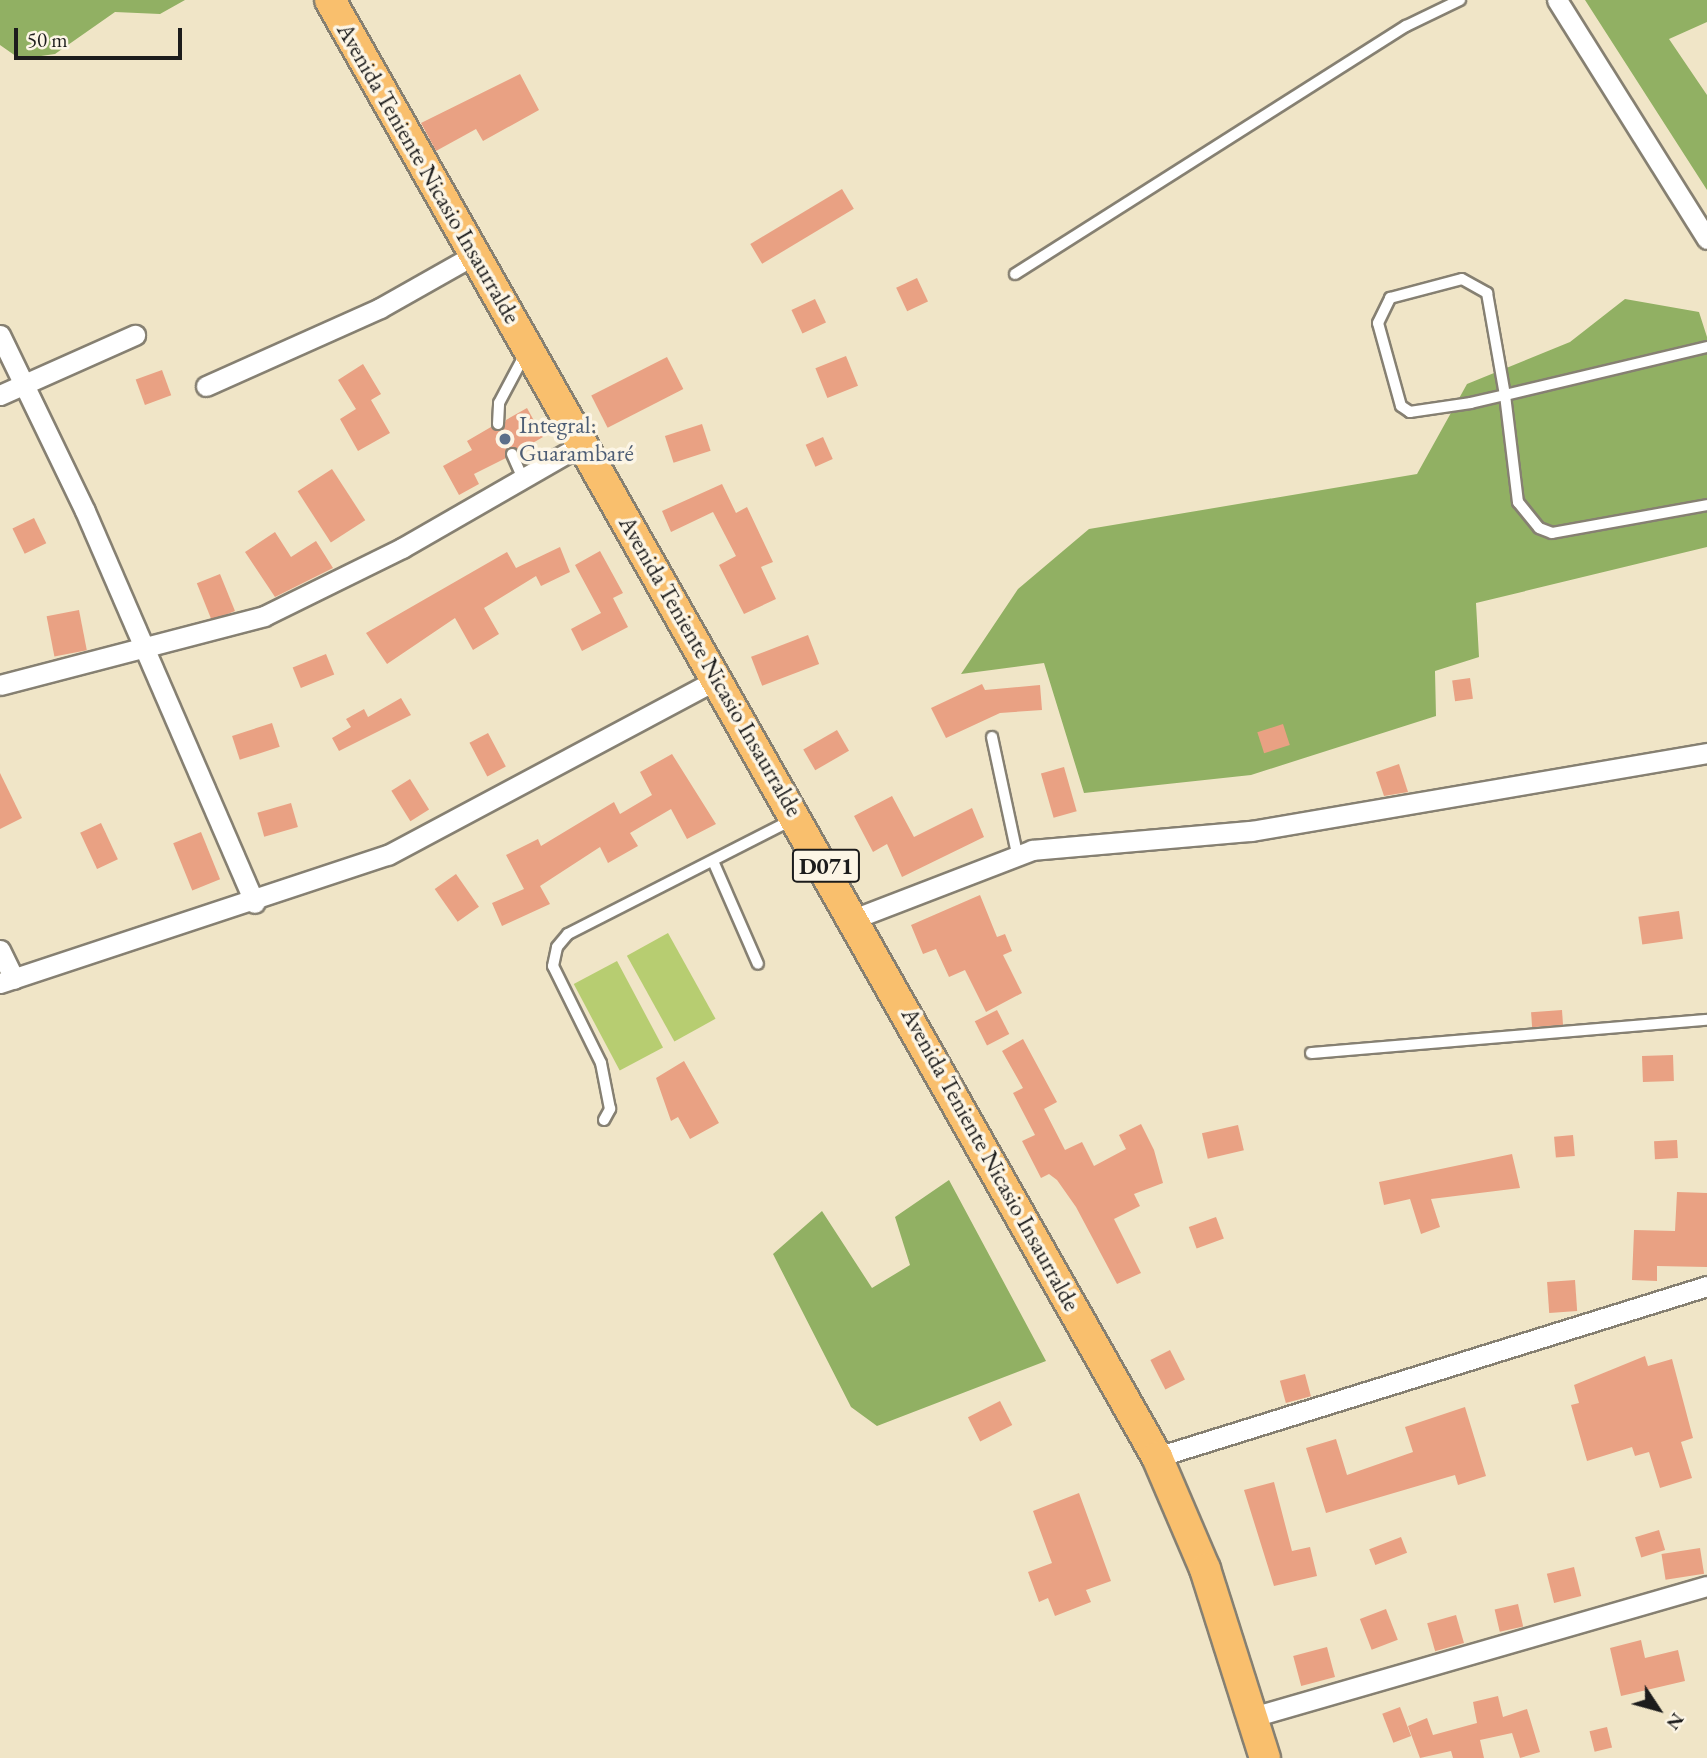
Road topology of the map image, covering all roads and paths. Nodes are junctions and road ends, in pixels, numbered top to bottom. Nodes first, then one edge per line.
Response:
1 (330, 0) edge
2 (1460, 0) edge
3 (1558, 0) edge
4 (1707, 239) edge
5 (476, 254) junction
6 (1015, 274) dead end
7 (0, 335) edge
8 (135, 335) dead end
9 (528, 347) junction
10 (1707, 347) edge
11 (206, 386) dead end
12 (23, 387) junction
13 (0, 395) edge
14 (1505, 395) junction
15 (498, 424) dead end
16 (583, 444) junction
17 (512, 454) dead end
18 (523, 479) junction
19 (1707, 505) edge
20 (141, 651) junction
21 (718, 679) junction
22 (0, 685) edge
23 (992, 737) dead end
24 (1707, 753) edge
25 (799, 817) junction
26 (1017, 854) junction
27 (713, 861) junction
28 (255, 903) junction
29 (856, 918) junction
30 (0, 950) edge
31 (758, 964) dead end
32 (7, 981) edge
33 (1707, 1020) edge
34 (1311, 1053) dead end
35 (604, 1120) dead end
36 (1707, 1286) edge
37 (1157, 1457) junction
38 (1707, 1586) edge
39 (1256, 1716) junction
40 (1265, 1758) edge

1 - 5 main road, Avenida Teniente Nicasio Insaurralde / D071
2 - 6 lane
3 - 4 street
5 - 9 main road, Avenida Teniente Nicasio Insaurralde / D071
5 - 11 street
7 - 12 street
8 - 12 street
9 - 15 lane
9 - 16 main road, Avenida Teniente Nicasio Insaurralde / D071
10 - 14 lane
12 - 13 street
12 - 20 street
14 - 14 lane
14 - 19 lane
16 - 18 street
16 - 21 main road, Avenida Teniente Nicasio Insaurralde / D071
17 - 18 lane
18 - 20 street
20 - 22 street
20 - 28 street
21 - 25 main road, Avenida Teniente Nicasio Insaurralde / D071
21 - 28 street
23 - 26 lane
24 - 26 street
25 - 27 lane
25 - 29 main road, Avenida Teniente Nicasio Insaurralde / D071
26 - 29 street
27 - 31 lane
27 - 35 lane
28 - 32 street
29 - 37 main road, Avenida Teniente Nicasio Insaurralde / D071
30 - 32 street
33 - 34 lane
36 - 37 street
37 - 39 main road, Avenida Teniente Nicasio Insaurralde / D071
38 - 39 street
39 - 40 main road, Avenida Teniente Nicasio Insaurralde / D071

